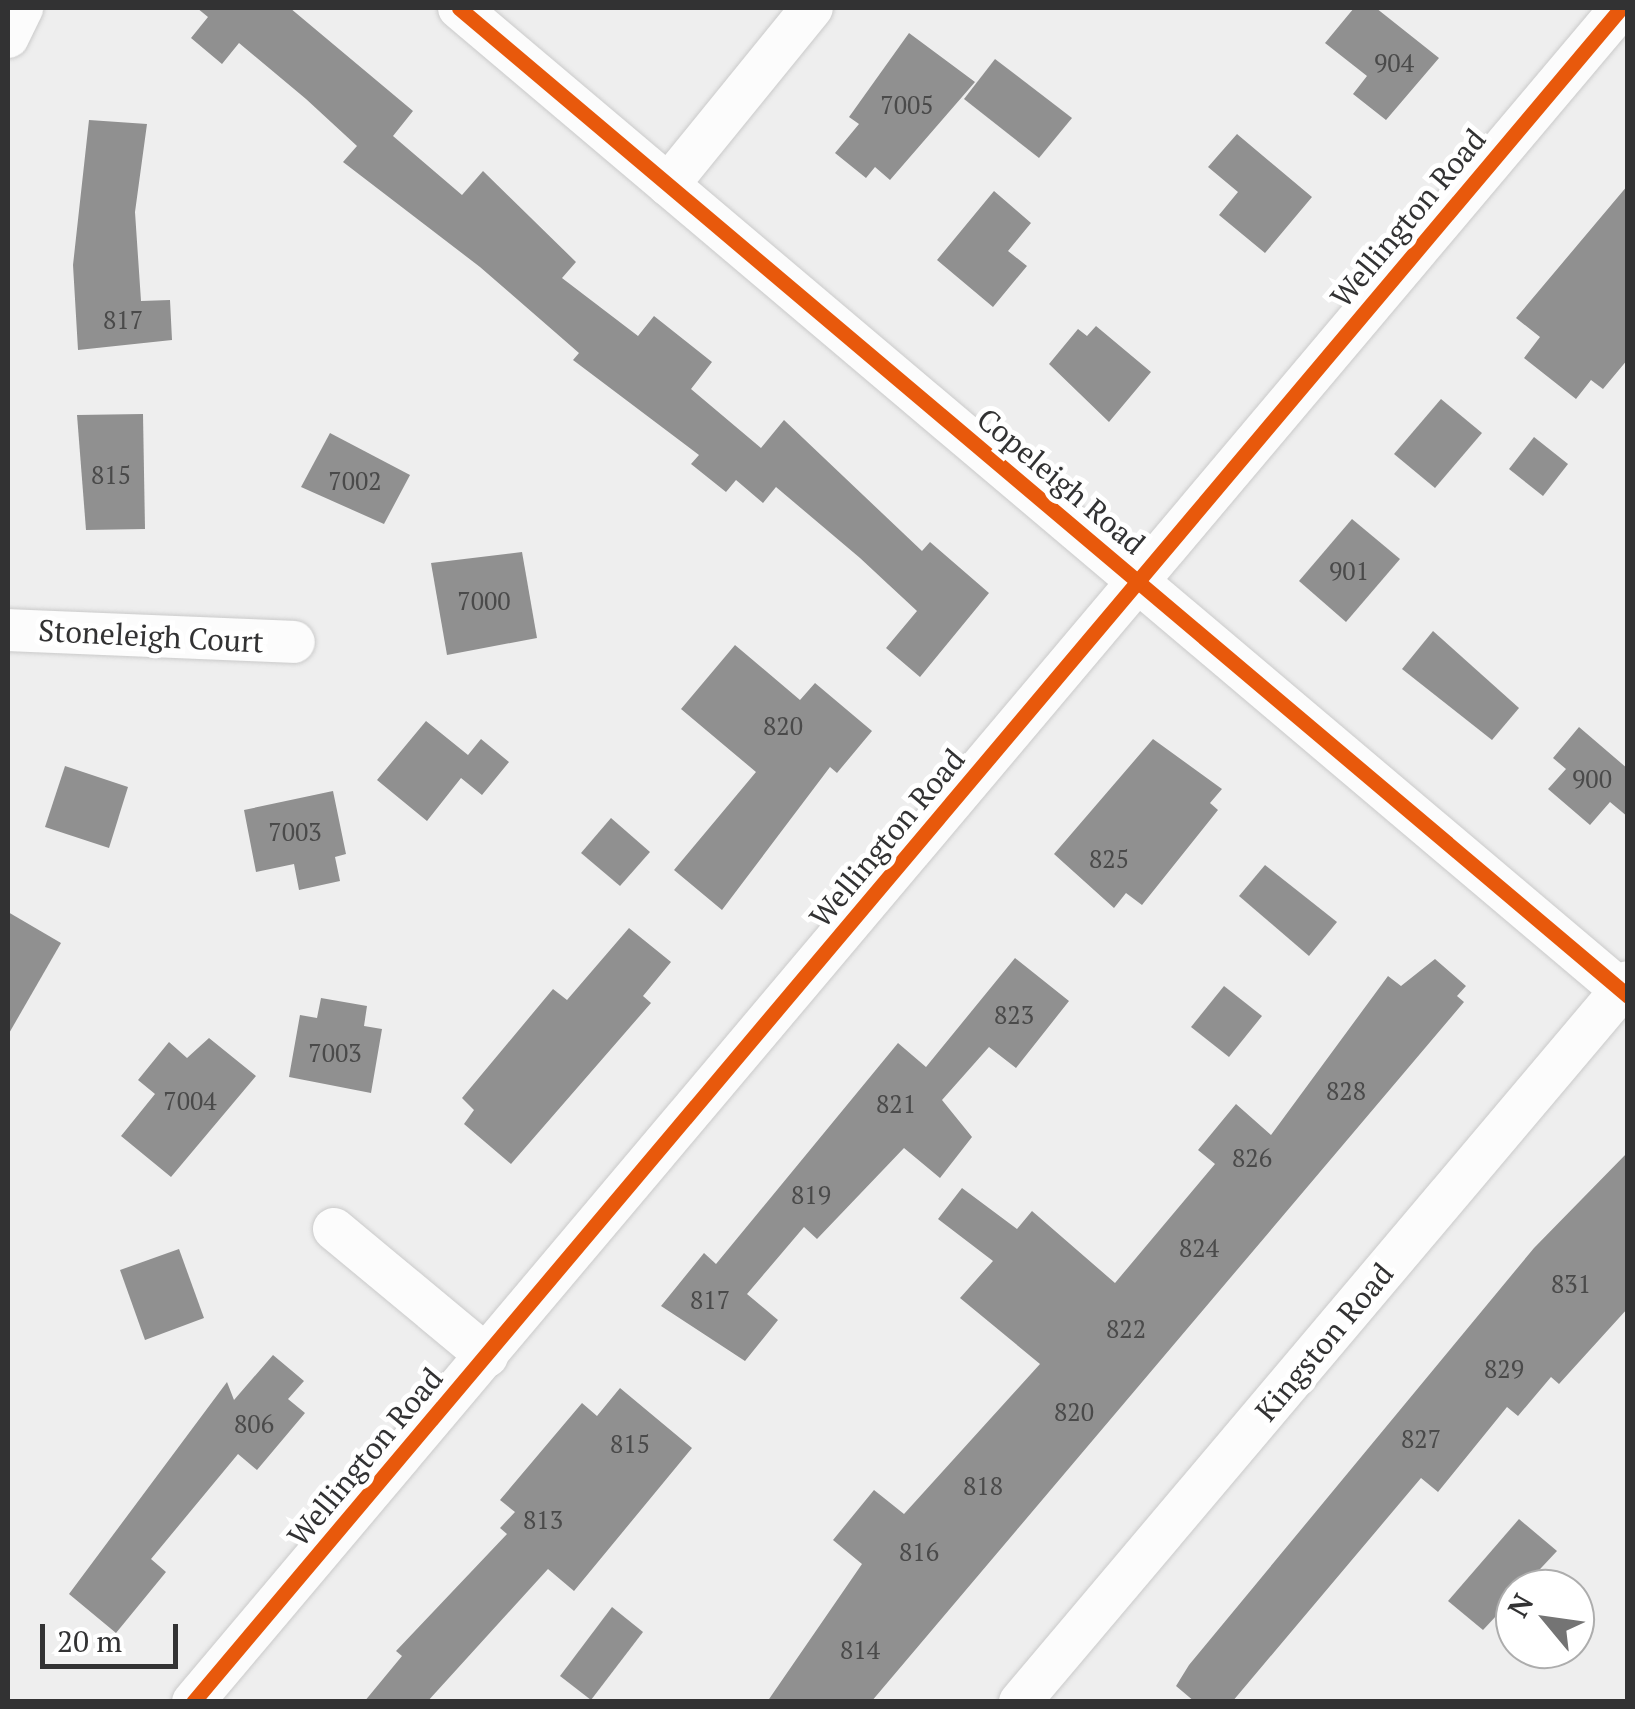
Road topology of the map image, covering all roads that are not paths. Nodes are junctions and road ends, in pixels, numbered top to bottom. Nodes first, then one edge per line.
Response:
1 (22, 8) edge
2 (459, 8) edge
3 (812, 8) edge
4 (1621, 8) edge
5 (8, 36) edge
6 (668, 184) junction
7 (1139, 582) junction
8 (8, 630) edge
9 (294, 642) dead end
10 (1625, 989) edge
11 (334, 1229) dead end
12 (487, 1356) junction
13 (193, 1702) edge
14 (1020, 1702) edge

1 - 5 street
2 - 6 street, Copeleigh Road
3 - 6 street
4 - 7 street, Wellington Road
6 - 7 street, Copeleigh Road
7 - 10 street, Copeleigh Road
7 - 12 street, Wellington Road
8 - 9 street, Stoneleigh Court
10 - 14 street, Kingston Road
11 - 12 street
12 - 13 street, Wellington Road

